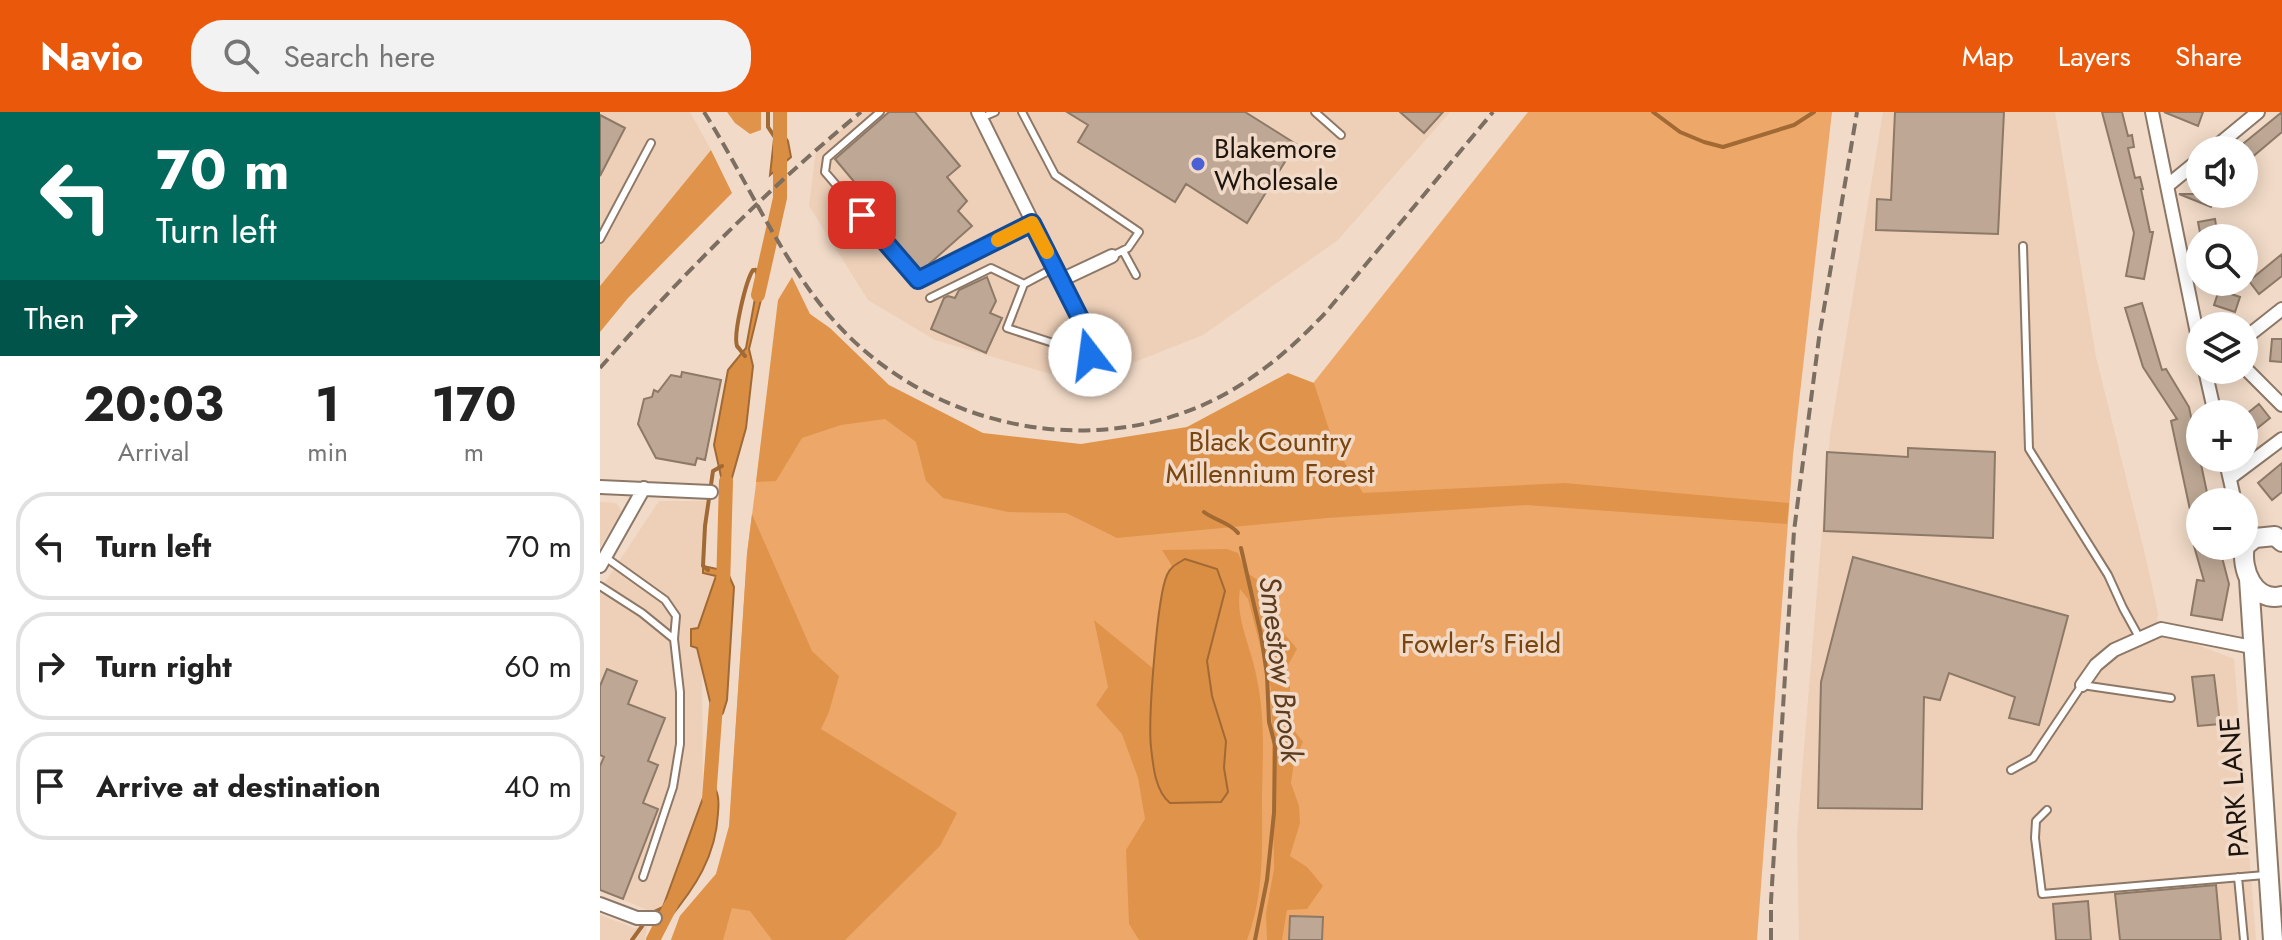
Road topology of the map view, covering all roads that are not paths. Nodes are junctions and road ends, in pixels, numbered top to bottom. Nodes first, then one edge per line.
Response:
1 (880, 112) edge
2 (995, 112) edge
3 (1022, 112) edge
4 (1315, 112) edge
5 (2152, 112) edge
6 (2258, 112) edge
7 (979, 115) edge
8 (1341, 135) dead end
9 (2229, 136) edge
10 (651, 143) dead end
11 (2186, 170) edge
12 (2167, 186) junction
13 (1032, 223) junction
14 (600, 239) edge
15 (2023, 246) dead end
16 (1117, 253) junction
17 (1058, 274) junction
18 (1136, 275) dead end
19 (1024, 284) junction
20 (930, 298) dead end
21 (2282, 309) edge
22 (2193, 312) edge
23 (1084, 326) joint
24 (2258, 328) edge
25 (2258, 381) edge
26 (2282, 405) edge
27 (2282, 439) edge
28 (2228, 472) edge
29 (2230, 478) junction
30 (600, 487) edge
31 (644, 488) junction
32 (2232, 488) edge
33 (711, 492) dead end
34 (2258, 537) edge
35 (2281, 539) edge
36 (2243, 560) edge
37 (603, 562) edge
38 (2249, 579) junction
39 (600, 586) edge
40 (2280, 597) edge
41 (2139, 637) junction
42 (2252, 638) junction
43 (674, 639) junction
44 (2082, 685) junction
45 (2171, 698) dead end
46 (2011, 770) dead end
47 (2047, 810) dead end
48 (2269, 875) junction
49 (643, 877) dead end
50 (2238, 877) junction
51 (600, 904) edge
52 (655, 918) dead end
53 (2244, 940) edge
54 (2273, 940) edge

1 - 13 lane
2 - 7 lane
3 - 16 lane
4 - 8 lane
5 - 12 street
6 - 9 street
7 - 13 street
10 - 14 lane
11 - 12 street
12 - 22 street
13 - 17 street
15 - 41 lane
16 - 17 street
16 - 18 lane
17 - 19 lane
17 - 23 street
19 - 20 lane
19 - 23 lane
21 - 24 street
25 - 26 street
27 - 29 street
28 - 29 street
29 - 32 street
30 - 31 street
31 - 33 street
31 - 37 street
34 - 35 street
36 - 38 street, PARK LANE
37 - 43 lane
38 - 40 street
38 - 42 street, PARK LANE
39 - 43 lane
40 - 42 street
41 - 42 street
41 - 44 street
42 - 48 street, PARK LANE
43 - 49 lane
44 - 45 lane
44 - 46 lane
47 - 50 lane
48 - 50 lane
48 - 54 street, PARK LANE
50 - 53 lane
51 - 52 street

